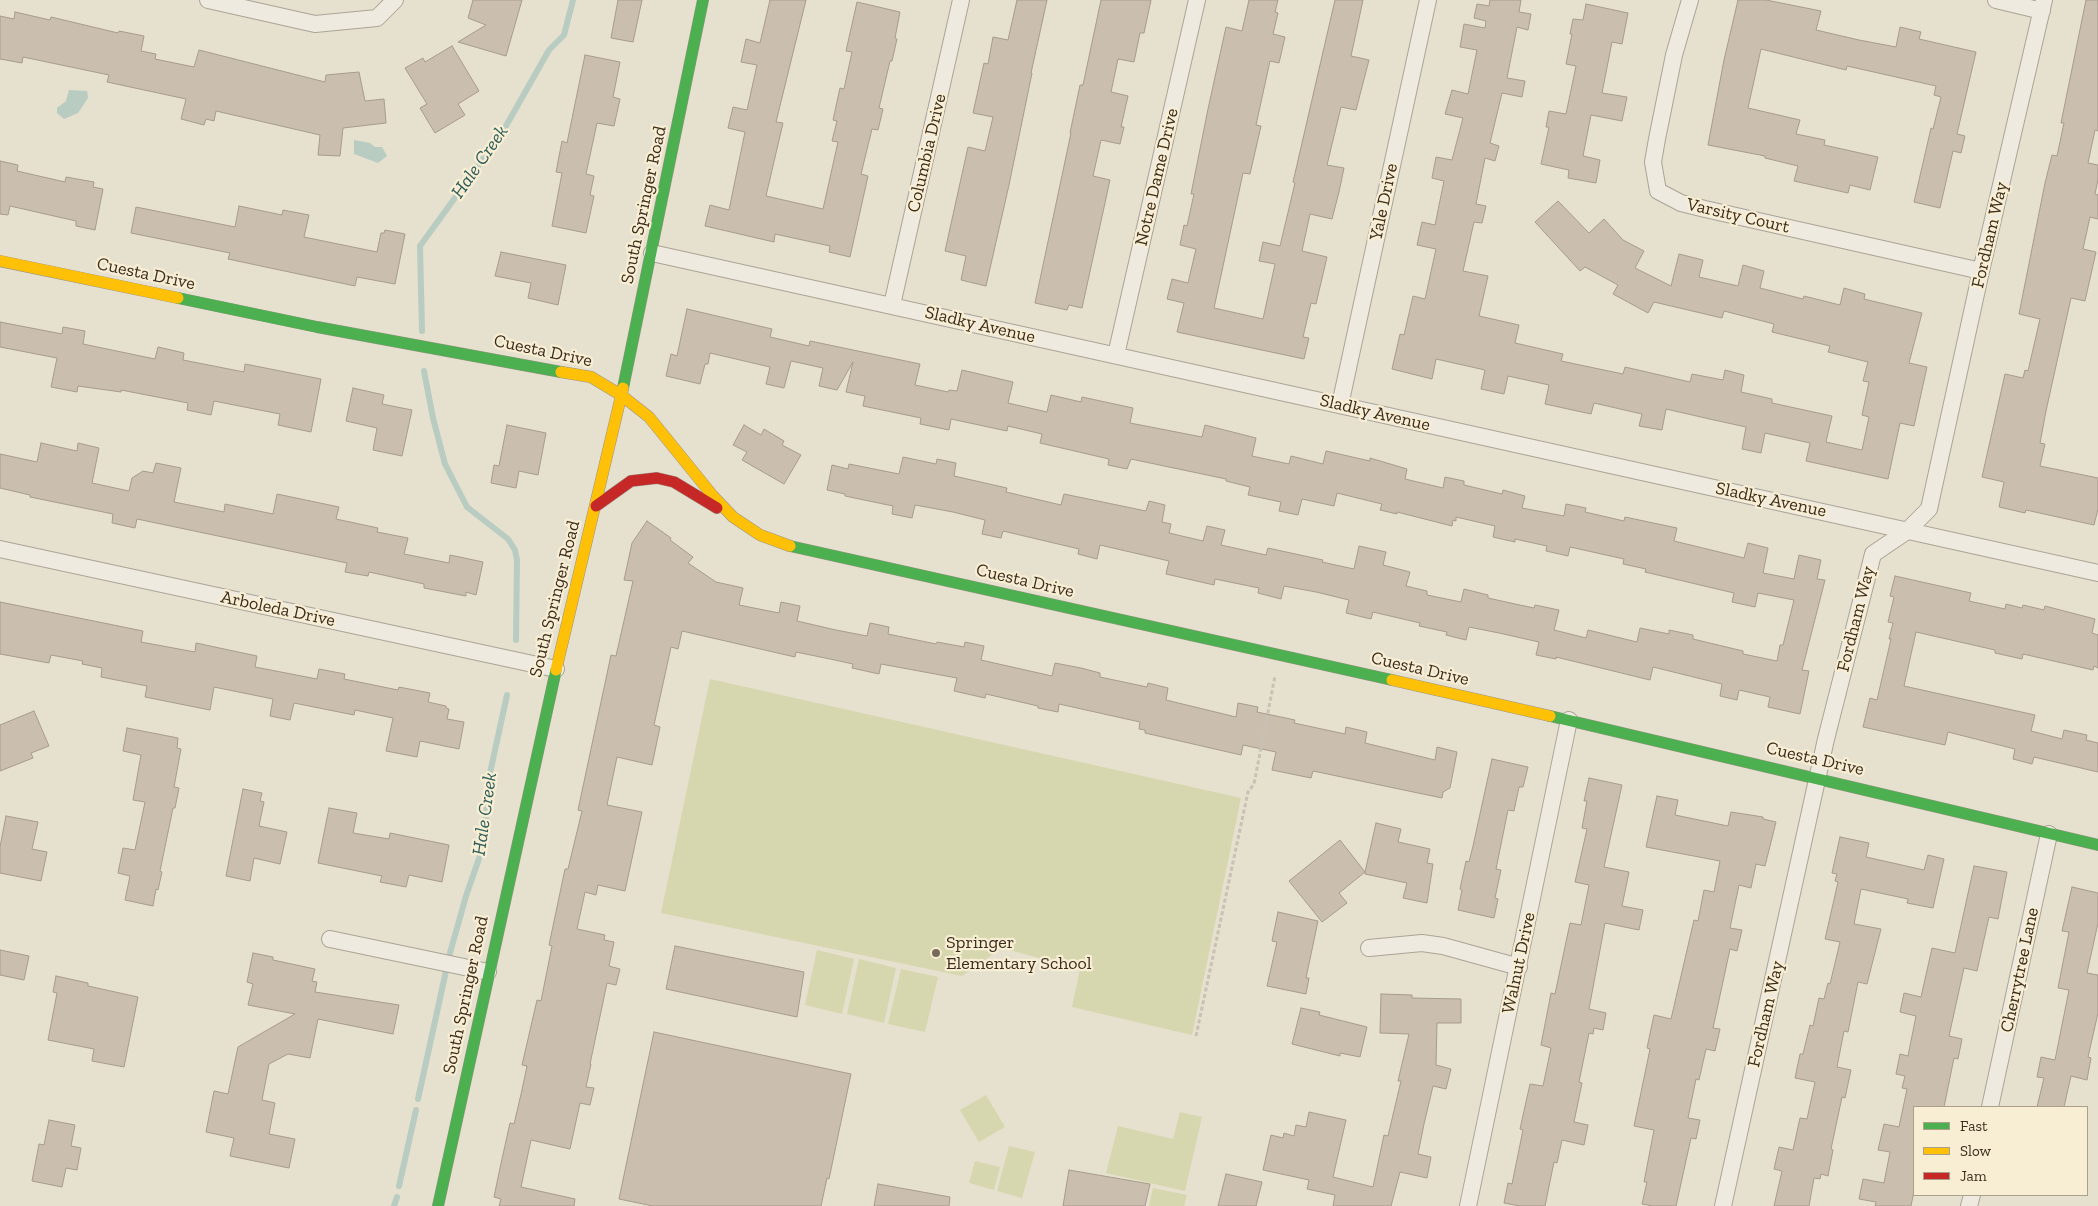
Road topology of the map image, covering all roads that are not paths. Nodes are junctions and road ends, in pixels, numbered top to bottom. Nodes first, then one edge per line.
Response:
1 (208, 0) edge
2 (395, 0) edge
3 (703, 0) edge
4 (961, 0) edge
5 (1197, 0) edge
6 (1428, 0) edge
7 (1690, 0) edge
8 (1996, 0) edge
9 (2043, 5) edge
10 (652, 253) junction
11 (0, 261) edge
12 (1981, 270) junction
13 (892, 305) junction
14 (1116, 355) junction
15 (621, 395) junction
16 (1340, 405) junction
17 (596, 506) junction
18 (732, 517) junction
19 (1907, 532) junction
20 (0, 549) edge
21 (2098, 573) edge
22 (556, 669) junction
23 (1570, 720) junction
24 (1818, 778) junction
25 (2049, 834) junction
26 (2098, 845) edge
27 (330, 939) dead end
28 (1369, 948) dead end
29 (1519, 967) junction
30 (488, 972) junction
31 (1990, 1106) edge
32 (438, 1206) edge
33 (1468, 1206) edge
34 (1723, 1206) edge

1 - 2 street
3 - 10 street, South Springer Road
4 - 13 street, Columbia Drive
5 - 14 street, Notre Dame Drive
6 - 16 street, Yale Drive
7 - 12 street, Varsity Court
8 - 9 street
9 - 12 street, Fordham Way
10 - 13 street, Sladky Avenue
10 - 15 street, South Springer Road
11 - 15 street, Cuesta Drive
12 - 19 street, Fordham Way
13 - 14 street, Sladky Avenue
14 - 16 street, Sladky Avenue
15 - 17 street, South Springer Road
15 - 18 street, Cuesta Drive
16 - 19 street, Sladky Avenue
17 - 18 street
17 - 22 street, South Springer Road
18 - 23 street, Cuesta Drive
19 - 21 street, Sladky Avenue
19 - 24 street, Fordham Way
20 - 22 street, Arboleda Drive
22 - 30 street, South Springer Road
23 - 24 street, Cuesta Drive
23 - 29 street, Walnut Drive
24 - 25 street, Cuesta Drive
24 - 34 street, Fordham Way
25 - 26 street, Cuesta Drive
25 - 31 street, Cherrytree Lane
27 - 30 street
28 - 29 street
29 - 33 street, Walnut Drive
30 - 32 street, South Springer Road

